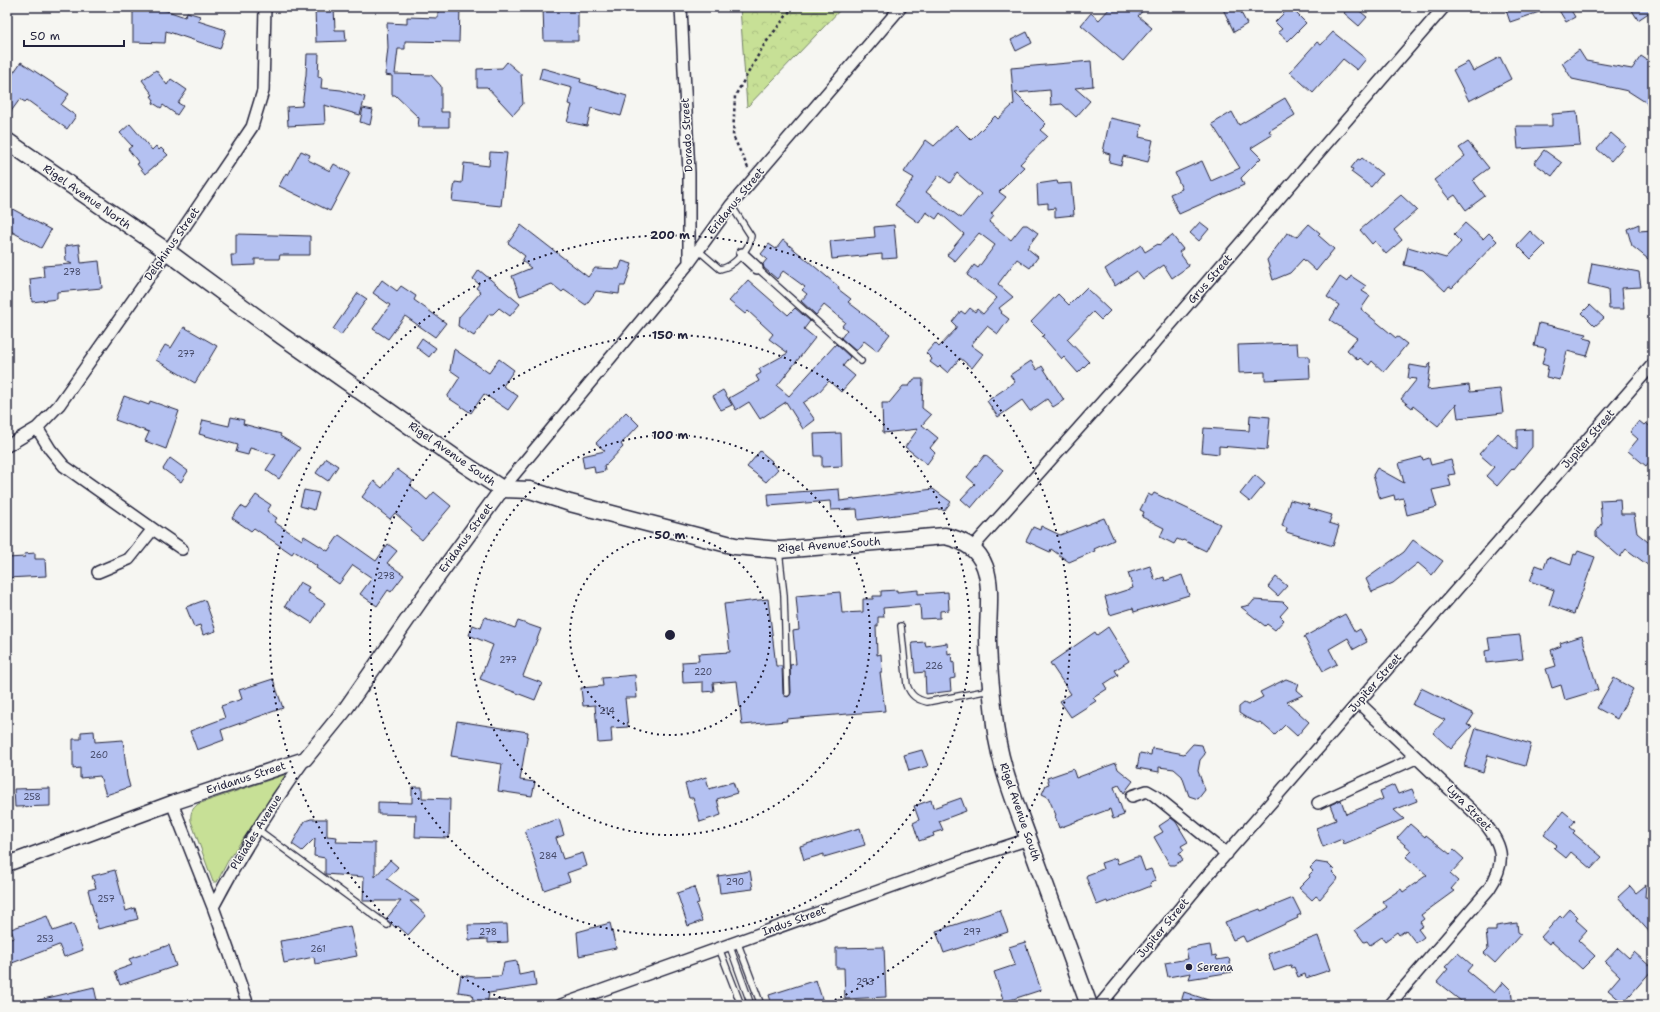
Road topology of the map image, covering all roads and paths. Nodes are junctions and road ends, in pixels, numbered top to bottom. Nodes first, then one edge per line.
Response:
1 (265, 7) edge
2 (681, 7) edge
3 (793, 7) edge
4 (901, 7) edge
5 (1444, 7) edge
6 (7, 141) edge
7 (751, 182) junction
8 (731, 205) junction
9 (697, 249) junction
10 (168, 252) junction
11 (742, 254) junction
12 (689, 262) junction
13 (757, 268) joint
14 (861, 361) dead end
15 (1653, 364) edge
16 (37, 428) junction
17 (7, 446) edge
18 (502, 489) junction
19 (153, 529) junction
20 (973, 547) junction
21 (182, 549) dead end
22 (779, 550) junction
23 (98, 572) dead end
24 (901, 626) dead end
25 (992, 689) junction
26 (787, 693) dead end
27 (1358, 702) junction
28 (1416, 758) junction
29 (305, 759) junction
30 (1132, 796) dead end
31 (172, 803) junction
32 (1318, 803) dead end
33 (257, 829) junction
34 (1029, 839) junction
35 (1227, 854) junction
36 (7, 864) edge
37 (213, 907) junction
38 (387, 925) dead end
39 (728, 944) junction
40 (248, 1005) edge
41 (561, 1005) edge
42 (741, 1005) edge
43 (751, 1005) edge
44 (761, 1005) edge
45 (1089, 1005) edge
46 (1100, 1005) edge
47 (1389, 1005) edge

1 - 10 street, Delphinus Street
2 - 12 street, Dorado Street
3 - 7 path
4 - 7 street, Eridanus Street
5 - 20 street, Grus Street
6 - 10 main road, Rigel Avenue North
7 - 8 street, Eridanus Street
8 - 9 street, Eridanus Street
8 - 11 lane
9 - 11 lane
9 - 12 street, Eridanus Street
10 - 16 street, Delphinus Street
10 - 18 main road, Rigel Avenue South
11 - 13 street
12 - 18 street, Eridanus Street
13 - 14 lane
15 - 27 street, Jupiter Street
16 - 17 street, Delphinus Street
16 - 19 street
18 - 22 main road, Rigel Avenue South
18 - 29 street, Eridanus Street
19 - 21 street
19 - 23 street
20 - 22 main road, Rigel Avenue South
20 - 25 main road, Rigel Avenue South
22 - 26 lane
24 - 25 lane
25 - 34 main road, Rigel Avenue South
27 - 28 street, Lyra Street
27 - 35 street, Jupiter Street
28 - 32 street
28 - 47 street, Lyra Street
29 - 31 street, Eridanus Street
29 - 33 street, Pleiades Avenue
30 - 35 street
31 - 36 street, Eridanus Street
31 - 37 street
33 - 37 street, Pleiades Avenue
33 - 38 lane
34 - 39 street, Indus Street
34 - 45 main road, Rigel Avenue South
35 - 46 street, Jupiter Street
37 - 40 street
39 - 41 street, Indus Street
39 - 42 lane
39 - 43 lane
39 - 44 lane

